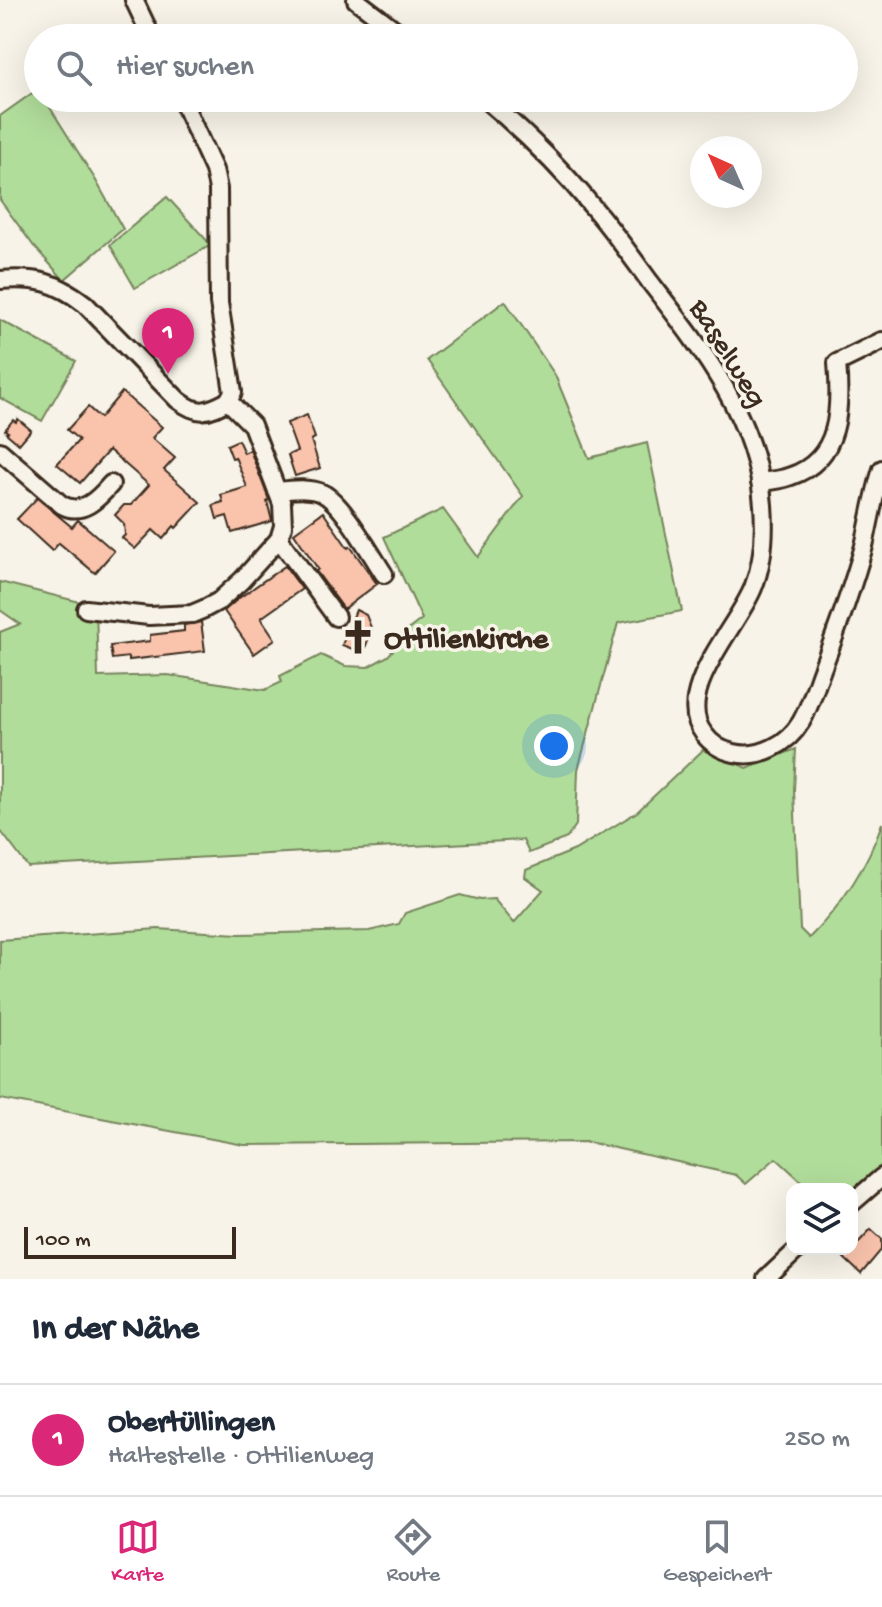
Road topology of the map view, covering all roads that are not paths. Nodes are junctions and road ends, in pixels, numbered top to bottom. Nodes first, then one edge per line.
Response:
1 (134, 0) edge
2 (356, 0) edge
3 (145, 24) edge
4 (388, 24) edge
5 (187, 112) edge
6 (499, 112) edge
7 (0, 280) edge
8 (882, 341) edge
9 (228, 401) junction
10 (0, 451) edge
11 (882, 469) edge
12 (760, 482) junction
13 (111, 484) dead end
14 (277, 491) junction
15 (279, 539) junction
16 (384, 574) dead end
17 (86, 609) dead end
18 (336, 617) dead end
19 (882, 1177) edge
20 (858, 1198) edge
21 (792, 1255) edge
22 (766, 1279) edge

1 - 3 street
2 - 4 street
5 - 9 street
6 - 12 street, Baselweg
7 - 9 street
8 - 12 street
9 - 14 street
10 - 13 street
11 - 12 street, Baselweg
14 - 15 street
14 - 16 street
15 - 17 street
15 - 18 street
19 - 20 street
21 - 22 street

